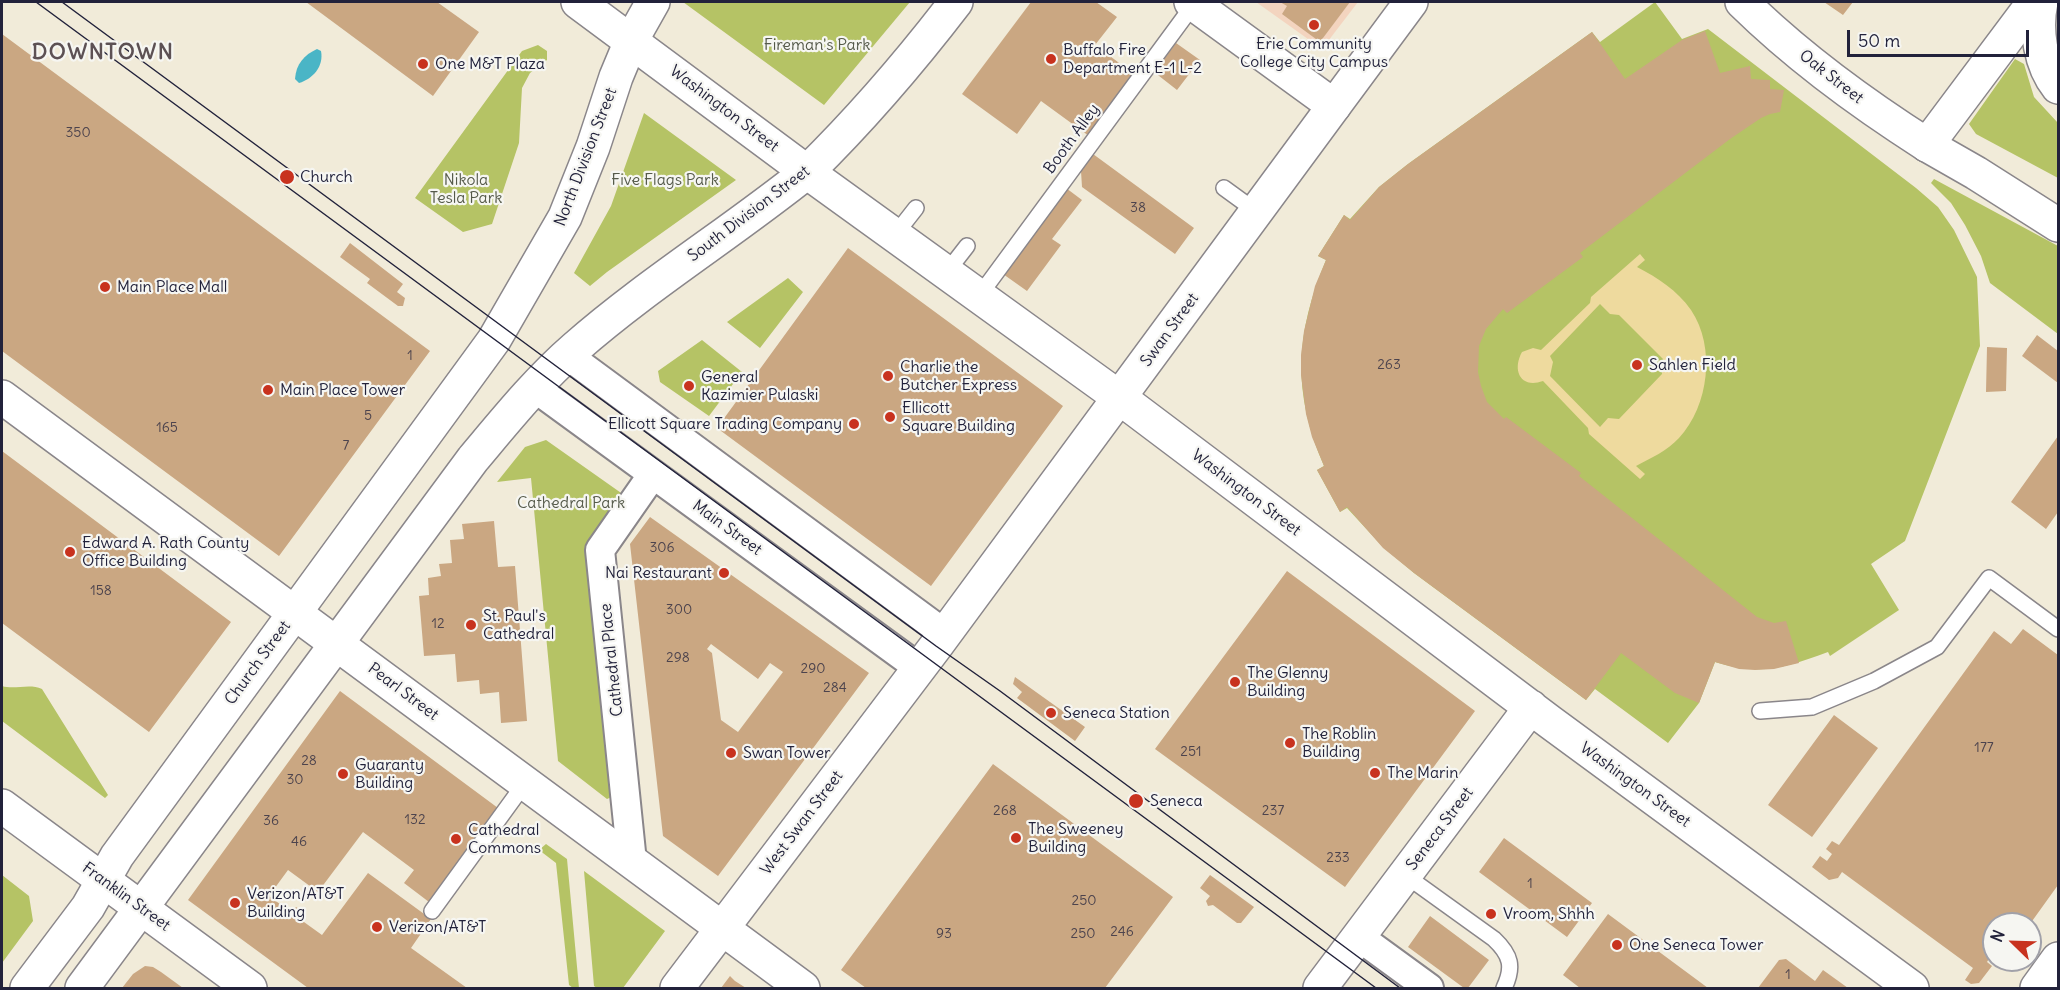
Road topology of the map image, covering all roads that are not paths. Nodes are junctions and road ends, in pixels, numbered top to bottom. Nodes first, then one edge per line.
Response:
1 (578, 2) edge
2 (653, 2) edge
3 (956, 2) edge
4 (1411, 2) edge
5 (1742, 2) edge
6 (2034, 2) edge
7 (2040, 2) edge
8 (1193, 3) edge
9 (631, 41) junction
10 (2058, 87) edge
11 (1334, 106) junction
12 (1927, 145) junction
13 (807, 172) junction
14 (1976, 173) junction
15 (1224, 188) dead end
16 (2058, 204) edge
17 (916, 208) dead end
18 (1257, 212) junction
19 (2058, 225) edge
20 (894, 236) junction
21 (967, 246) dead end
22 (946, 273) junction
23 (979, 296) junction
24 (494, 340) joint
25 (567, 355) junction
26 (540, 383) junction
27 (2, 397) edge
28 (1120, 398) junction
29 (653, 474) junction
30 (295, 613) junction
31 (2058, 629) edge
32 (336, 643) junction
33 (930, 653) junction
34 (1531, 707) junction
35 (1760, 711) dead end
36 (525, 783) junction
37 (2, 806) edge
38 (632, 862) junction
39 (1405, 875) junction
40 (102, 880) junction
41 (141, 908) junction
42 (432, 910) dead end
43 (722, 928) junction
44 (1354, 944) junction
45 (2058, 958) edge
46 (1332, 984) edge
47 (27, 988) edge
48 (82, 988) edge
49 (250, 988) edge
50 (677, 988) edge
51 (803, 988) edge
52 (1429, 988) edge
53 (1504, 988) edge
54 (1912, 988) edge
55 (2037, 988) edge

1 - 9 main road, Washington Street
2 - 9 main road, North Division Street
3 - 13 main road, South Division Street
4 - 11 main road, Swan Street
5 - 12 main road, Oak Street
6 - 12 main road
7 - 10 main road
8 - 11 main road
8 - 23 lane, Booth Alley
9 - 13 main road, Washington Street
9 - 24 main road, North Division Street
11 - 18 main road, Swan Street
12 - 14 main road, Oak Street
13 - 20 main road, Washington Street
13 - 25 main road, South Division Street
14 - 16 main road
14 - 19 main road
15 - 18 lane
17 - 20 lane
18 - 28 main road, Swan Street
20 - 22 main road, Washington Street
21 - 22 lane
22 - 23 main road, Washington Street
23 - 28 main road, Washington Street
24 - 30 main road, Church Street
25 - 26 main road, South Division Street
25 - 33 street
26 - 29 street, Main Street
26 - 32 main road
27 - 30 main road, Pearl Street
28 - 33 main road, Swan Street
28 - 34 main road, Washington Street
29 - 33 street, Main Street
29 - 38 street, Cathedral Place
30 - 32 main road, Pearl Street
30 - 40 main road, Church Street
31 - 35 lane
32 - 36 main road, Pearl Street
32 - 41 main road
33 - 43 main road, West Swan Street
34 - 39 main road, Seneca Street
34 - 54 main road, Washington Street
36 - 38 main road, Pearl Street
36 - 42 lane
37 - 40 main road, Franklin Street
38 - 43 main road, Pearl Street
39 - 44 main road, Seneca Street
39 - 53 lane
40 - 41 main road, Franklin Street
40 - 47 main road, Church Street
41 - 48 main road
41 - 49 main road, Franklin Street
43 - 50 main road, West Swan Street
43 - 51 main road, Pearl Street
44 - 46 main road, Seneca Street
44 - 52 street
45 - 55 main road

